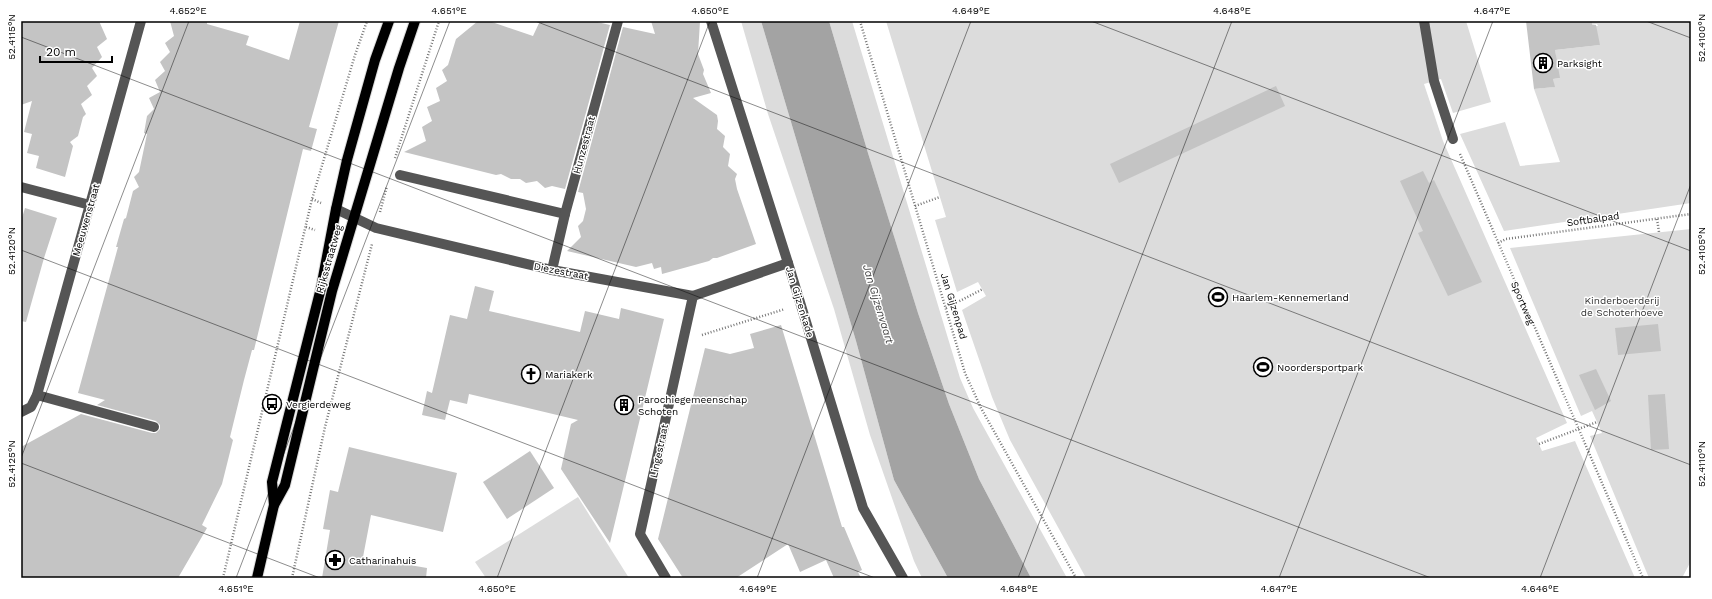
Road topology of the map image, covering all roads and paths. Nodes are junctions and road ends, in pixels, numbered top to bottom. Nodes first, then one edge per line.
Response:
1 (141, 21) edge
2 (367, 21) edge
3 (389, 21) edge
4 (415, 21) edge
5 (439, 21) edge
6 (618, 21) edge
7 (711, 21) edge
8 (860, 21) edge
9 (1424, 21) edge
10 (1453, 139) joint
11 (393, 165) dead end
12 (400, 175) dead end
13 (389, 180) dead end
14 (21, 186) edge
15 (940, 197) dead end
16 (90, 205) junction
17 (915, 206) junction
18 (336, 209) junction
19 (565, 214) junction
20 (1691, 214) edge
21 (353, 217) junction
22 (1657, 219) junction
23 (376, 228) junction
24 (1658, 232) dead end
25 (1498, 243) junction
26 (788, 263) junction
27 (552, 270) junction
28 (982, 289) dead end
29 (693, 296) junction
30 (801, 304) junction
31 (946, 308) junction
32 (683, 342) junction
33 (37, 395) junction
34 (21, 412) edge
35 (1597, 422) dead end
36 (154, 427) dead end
37 (1578, 429) junction
38 (1539, 444) dead end
39 (274, 505) junction
40 (223, 578) edge
41 (257, 578) edge
42 (292, 578) edge
43 (666, 578) edge
44 (903, 578) edge
45 (1076, 578) edge
46 (1643, 578) edge

1 - 16 street, Meeuwenstraat
2 - 40 path
3 - 18 main road, Rijksstraatweg
4 - 21 main road, Rijksstraatweg
5 - 11 path
6 - 19 street, Hunzestraat
7 - 26 street, Jan Gijzenkade
8 - 17 path, Jan Gijzenpad
9 - 10 street
10 - 25 path, Sportweg
12 - 19 street
13 - 23 path
14 - 16 street
15 - 17 path
16 - 33 street, Meeuwenstraat
17 - 31 path, Jan Gijzenpad
18 - 21 street, Diezestraat
18 - 39 main road, Rijksstraatweg
19 - 27 street, Hunzestraat
20 - 22 path, Softbalpad
21 - 23 street, Diezestraat
21 - 39 main road, Rijksstraatweg
22 - 24 path
22 - 25 path, Softbalpad
23 - 27 street, Diezestraat
23 - 42 path
25 - 37 path, Sportweg
26 - 29 street, Diezestraat
26 - 30 street, Jan Gijzenkade
27 - 29 street, Diezestraat
28 - 31 path
29 - 32 street, Lingestraat
30 - 32 path
30 - 44 street, Jan Gijzenkade
31 - 45 path, Jan Gijzenpad
32 - 43 street, Lingestraat
33 - 34 street, Meeuwenstraat
33 - 36 street
35 - 37 path
37 - 38 path
37 - 46 path, Sportweg
39 - 41 main road, Rijksstraatweg

